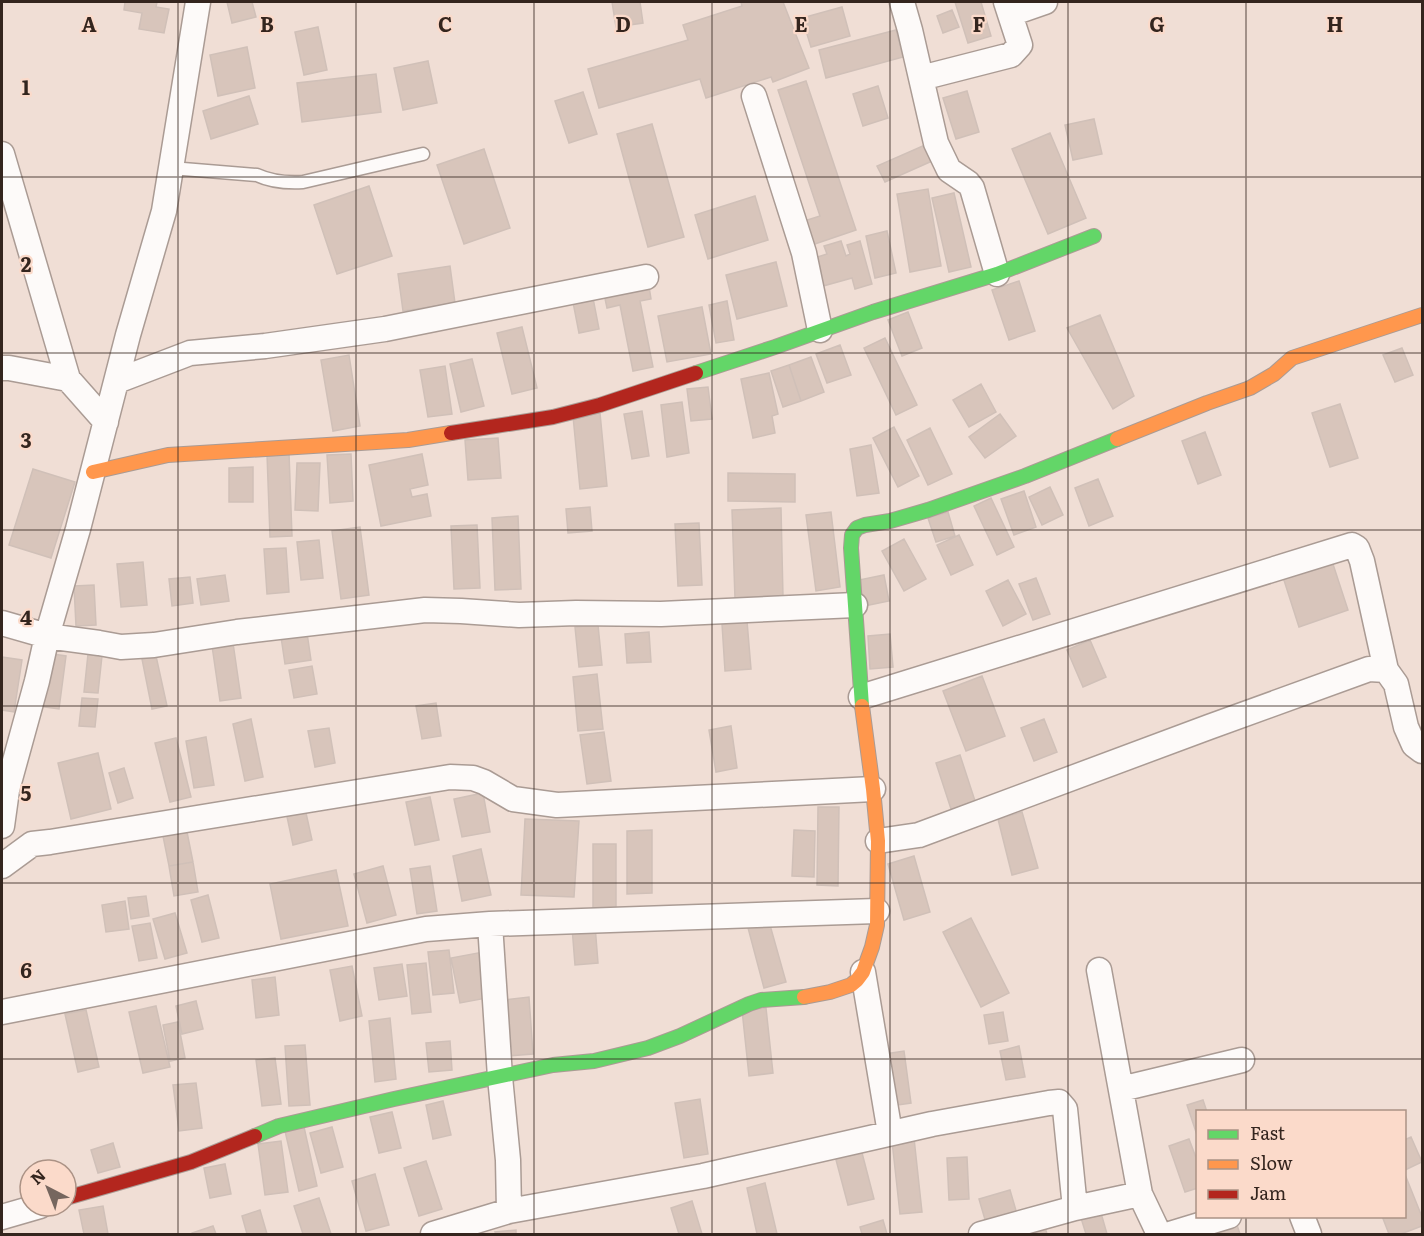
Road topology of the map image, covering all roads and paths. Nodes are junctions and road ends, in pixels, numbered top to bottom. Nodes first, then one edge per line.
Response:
1 (198, 2) edge
2 (902, 2) edge
3 (1045, 2) edge
4 (1008, 8) edge
5 (921, 78) junction
6 (754, 96) dead end
7 (2, 154) edge
8 (423, 154) dead end
9 (171, 168) junction
10 (1094, 236) dead end
11 (997, 274) junction
12 (646, 277) dead end
13 (1422, 315) edge
14 (820, 330) junction
15 (2, 368) edge
16 (68, 379) junction
17 (117, 381) junction
18 (106, 422) junction
19 (93, 472) junction
20 (855, 605) junction
21 (2, 623) edge
22 (47, 636) junction
23 (1386, 670) junction
24 (861, 697) junction
25 (1422, 751) edge
26 (4, 786) edge
27 (873, 789) junction
28 (2, 826) edge
29 (878, 841) junction
30 (2, 866) edge
31 (877, 911) junction
32 (490, 924) junction
33 (1099, 970) dead end
34 (863, 972) junction
35 (2, 1012) edge
36 (1242, 1060) dead end
37 (500, 1077) junction
38 (1121, 1089) junction
39 (890, 1133) junction
40 (1140, 1194) junction
41 (78, 1195) edge
42 (1075, 1208) junction
43 (509, 1211) junction
44 (18, 1212) edge
45 (2, 1217) edge
46 (1222, 1218) edge
47 (1303, 1218) edge
48 (434, 1234) edge
49 (981, 1234) edge
50 (1159, 1234) edge
51 (1170, 1234) edge
52 (1309, 1234) edge

1 - 9 street
2 - 5 street
3 - 4 street
4 - 5 street
5 - 11 street
6 - 14 street
7 - 16 street
8 - 9 lane
9 - 17 street
10 - 11 street
11 - 14 street
12 - 17 street
13 - 20 street
14 - 19 street
15 - 16 street
16 - 18 street
17 - 18 street
18 - 19 street
19 - 22 street
20 - 22 street
20 - 24 street
21 - 22 street
22 - 26 street
23 - 24 street
23 - 25 street
23 - 29 street
24 - 27 street
26 - 28 street
27 - 29 street
27 - 30 street
29 - 31 street
31 - 32 street
31 - 34 street
32 - 35 street
32 - 37 street
33 - 38 street
34 - 37 street
34 - 39 street
36 - 38 street
37 - 41 street
37 - 43 street
38 - 40 street
39 - 42 street
39 - 43 street
40 - 42 street
40 - 50 street
42 - 49 street
43 - 48 street
44 - 45 street
46 - 51 street
47 - 52 street

